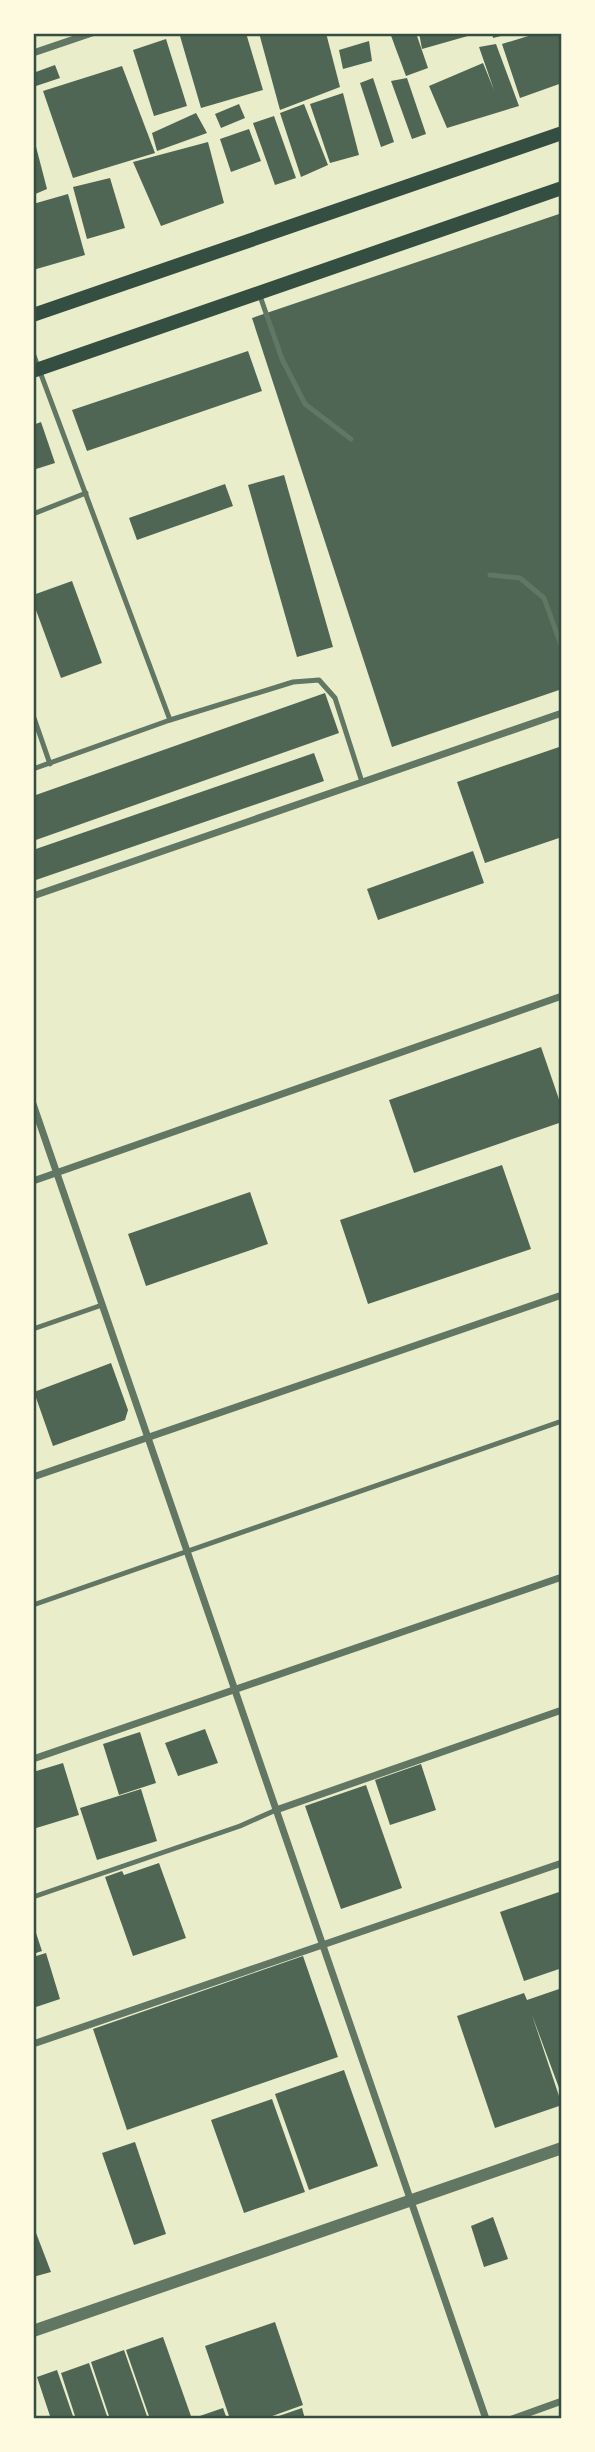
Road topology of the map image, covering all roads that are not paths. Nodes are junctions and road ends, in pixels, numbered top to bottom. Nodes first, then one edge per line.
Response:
1 (92, 33) edge
2 (33, 53) edge
3 (562, 133) edge
4 (562, 188) edge
5 (258, 292) junction
6 (33, 315) edge
7 (33, 352) edge
8 (36, 370) edge
9 (351, 439) dead end
10 (86, 493) junction
11 (33, 514) edge
12 (490, 575) dead end
13 (562, 648) edge
14 (562, 712) edge
15 (33, 715) edge
16 (170, 719) junction
17 (50, 764) junction
18 (33, 769) edge
19 (362, 782) junction
20 (33, 896) edge
21 (562, 996) edge
22 (33, 1104) edge
23 (57, 1173) junction
24 (33, 1181) edge
25 (562, 1294) edge
26 (103, 1305) junction
27 (33, 1329) edge
28 (562, 1421) edge
29 (148, 1438) junction
30 (33, 1477) edge
31 (187, 1552) junction
32 (562, 1577) edge
33 (33, 1605) edge
34 (235, 1689) junction
35 (562, 1710) edge
36 (33, 1759) edge
37 (276, 1810) junction
38 (562, 1863) edge
39 (33, 1897) edge
40 (323, 1944) junction
41 (33, 2044) edge
42 (562, 2148) edge
43 (411, 2200) junction
44 (33, 2331) edge
45 (562, 2401) edge
46 (486, 2419) edge
47 (512, 2419) edge

1 - 2 street
3 - 6 main road
4 - 5 main road
5 - 8 main road
5 - 9 lane
7 - 8 lane
8 - 10 lane
10 - 11 lane
10 - 16 lane
12 - 13 lane
14 - 19 street
15 - 17 lane
16 - 17 lane
16 - 19 lane
17 - 18 lane
19 - 20 street
21 - 23 street
22 - 23 street
23 - 24 street
23 - 26 street
25 - 29 street
26 - 27 lane
26 - 29 street
28 - 31 lane
29 - 30 street
29 - 31 street
31 - 33 lane
31 - 34 street
32 - 34 street
34 - 36 street
34 - 37 street
35 - 37 street
37 - 39 lane
37 - 40 street
38 - 40 street
40 - 41 street
40 - 43 street
42 - 43 street
43 - 44 street
43 - 46 street
45 - 47 street

